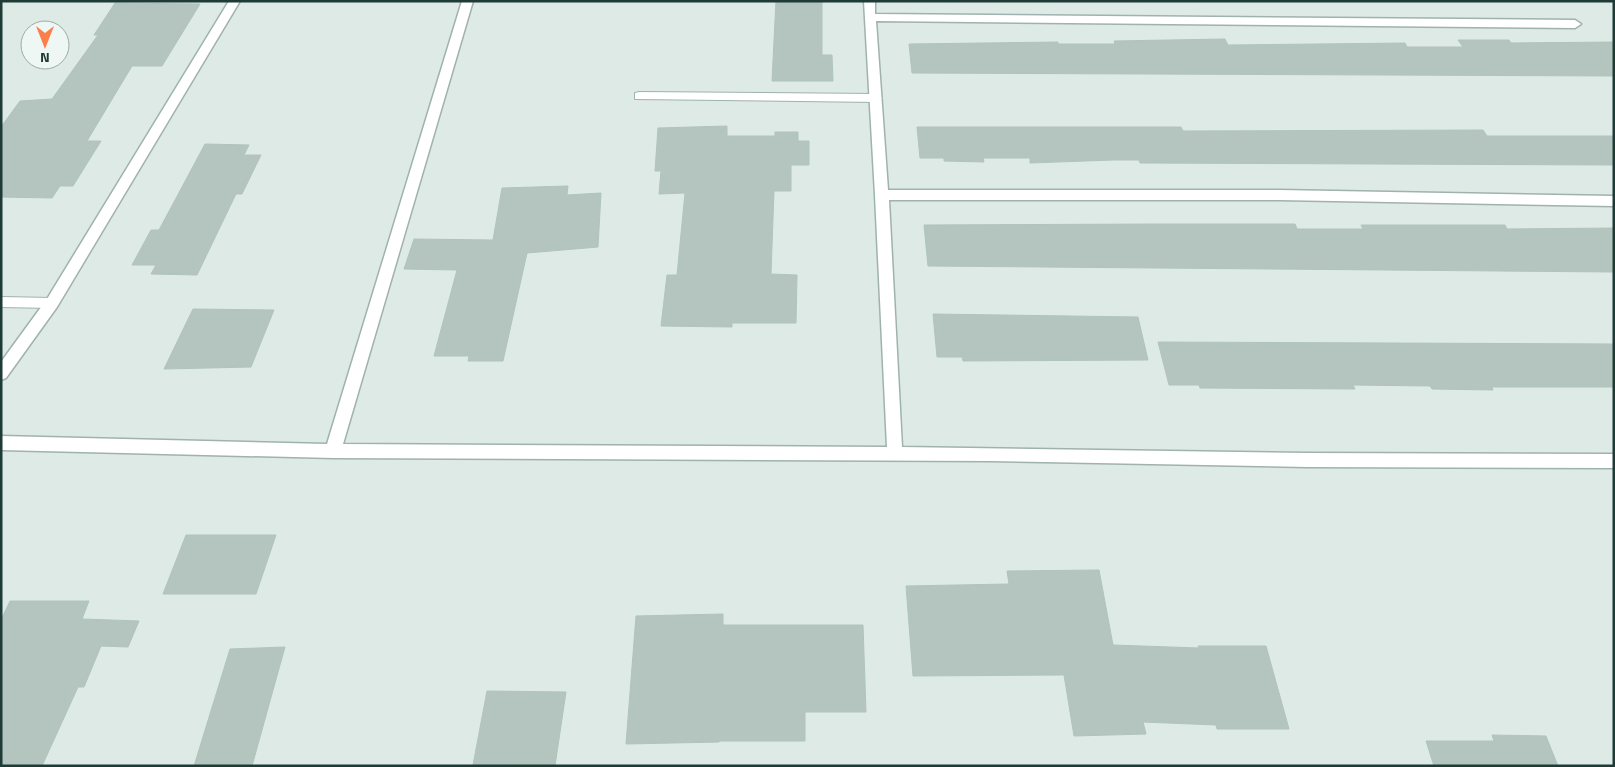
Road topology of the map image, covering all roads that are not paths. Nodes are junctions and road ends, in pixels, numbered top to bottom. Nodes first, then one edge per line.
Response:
1 (235, 1) edge
2 (468, 1) edge
3 (869, 1) edge
4 (871, 17) junction
5 (1575, 24) dead end
6 (639, 96) dead end
7 (876, 98) junction
8 (882, 195) junction
9 (1614, 201) edge
10 (1, 302) edge
11 (52, 302) junction
12 (1, 374) edge
13 (1, 443) edge
14 (333, 451) junction
15 (895, 454) junction
16 (1614, 461) edge

1 - 11 street
2 - 14 street
3 - 4 street
4 - 5 street
4 - 7 street
6 - 7 lane
7 - 8 street
8 - 9 street
8 - 15 street
10 - 11 lane
11 - 12 street
13 - 14 street
14 - 15 street
15 - 16 street

